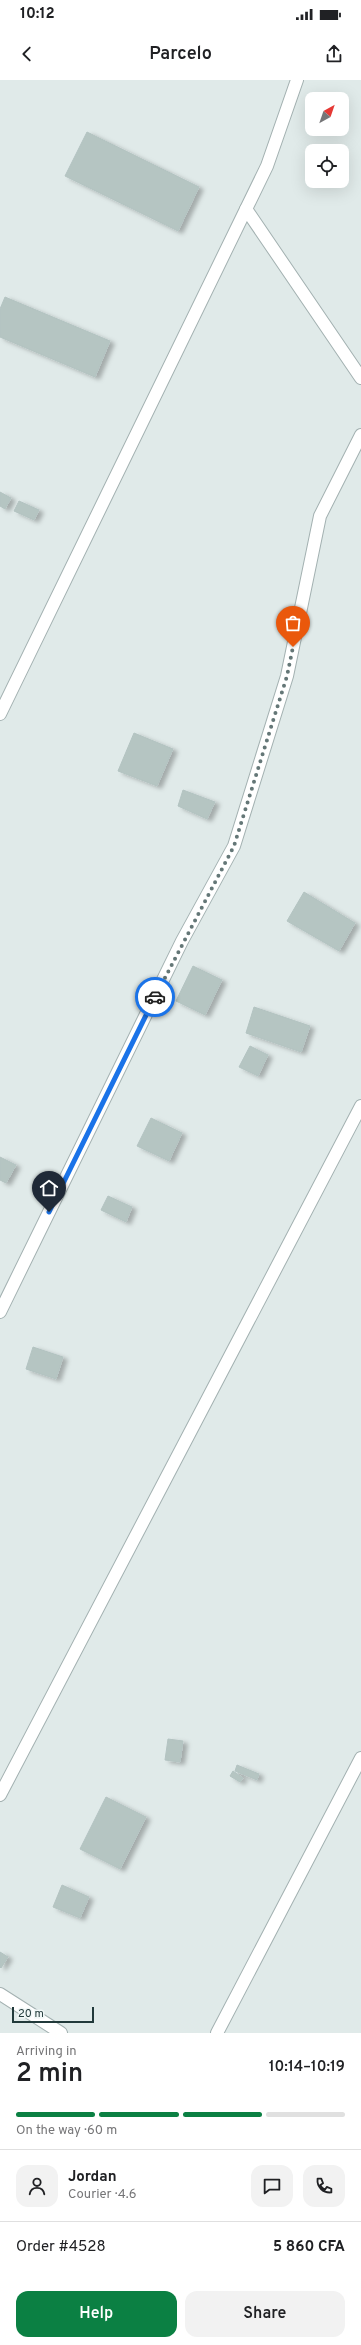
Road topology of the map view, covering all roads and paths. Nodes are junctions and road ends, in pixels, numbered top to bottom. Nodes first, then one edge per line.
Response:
1 (297, 80) edge
2 (246, 209) junction
3 (361, 378) edge
4 (361, 435) edge
5 (0, 714) edge
6 (361, 1106) edge
7 (0, 1312) edge
8 (361, 1758) edge
9 (0, 1795) edge
10 (0, 1994) edge
11 (61, 2033) edge
12 (217, 2033) edge

1 - 2 street
2 - 3 street
2 - 5 street
4 - 7 street
6 - 9 street
8 - 12 street
10 - 11 street

